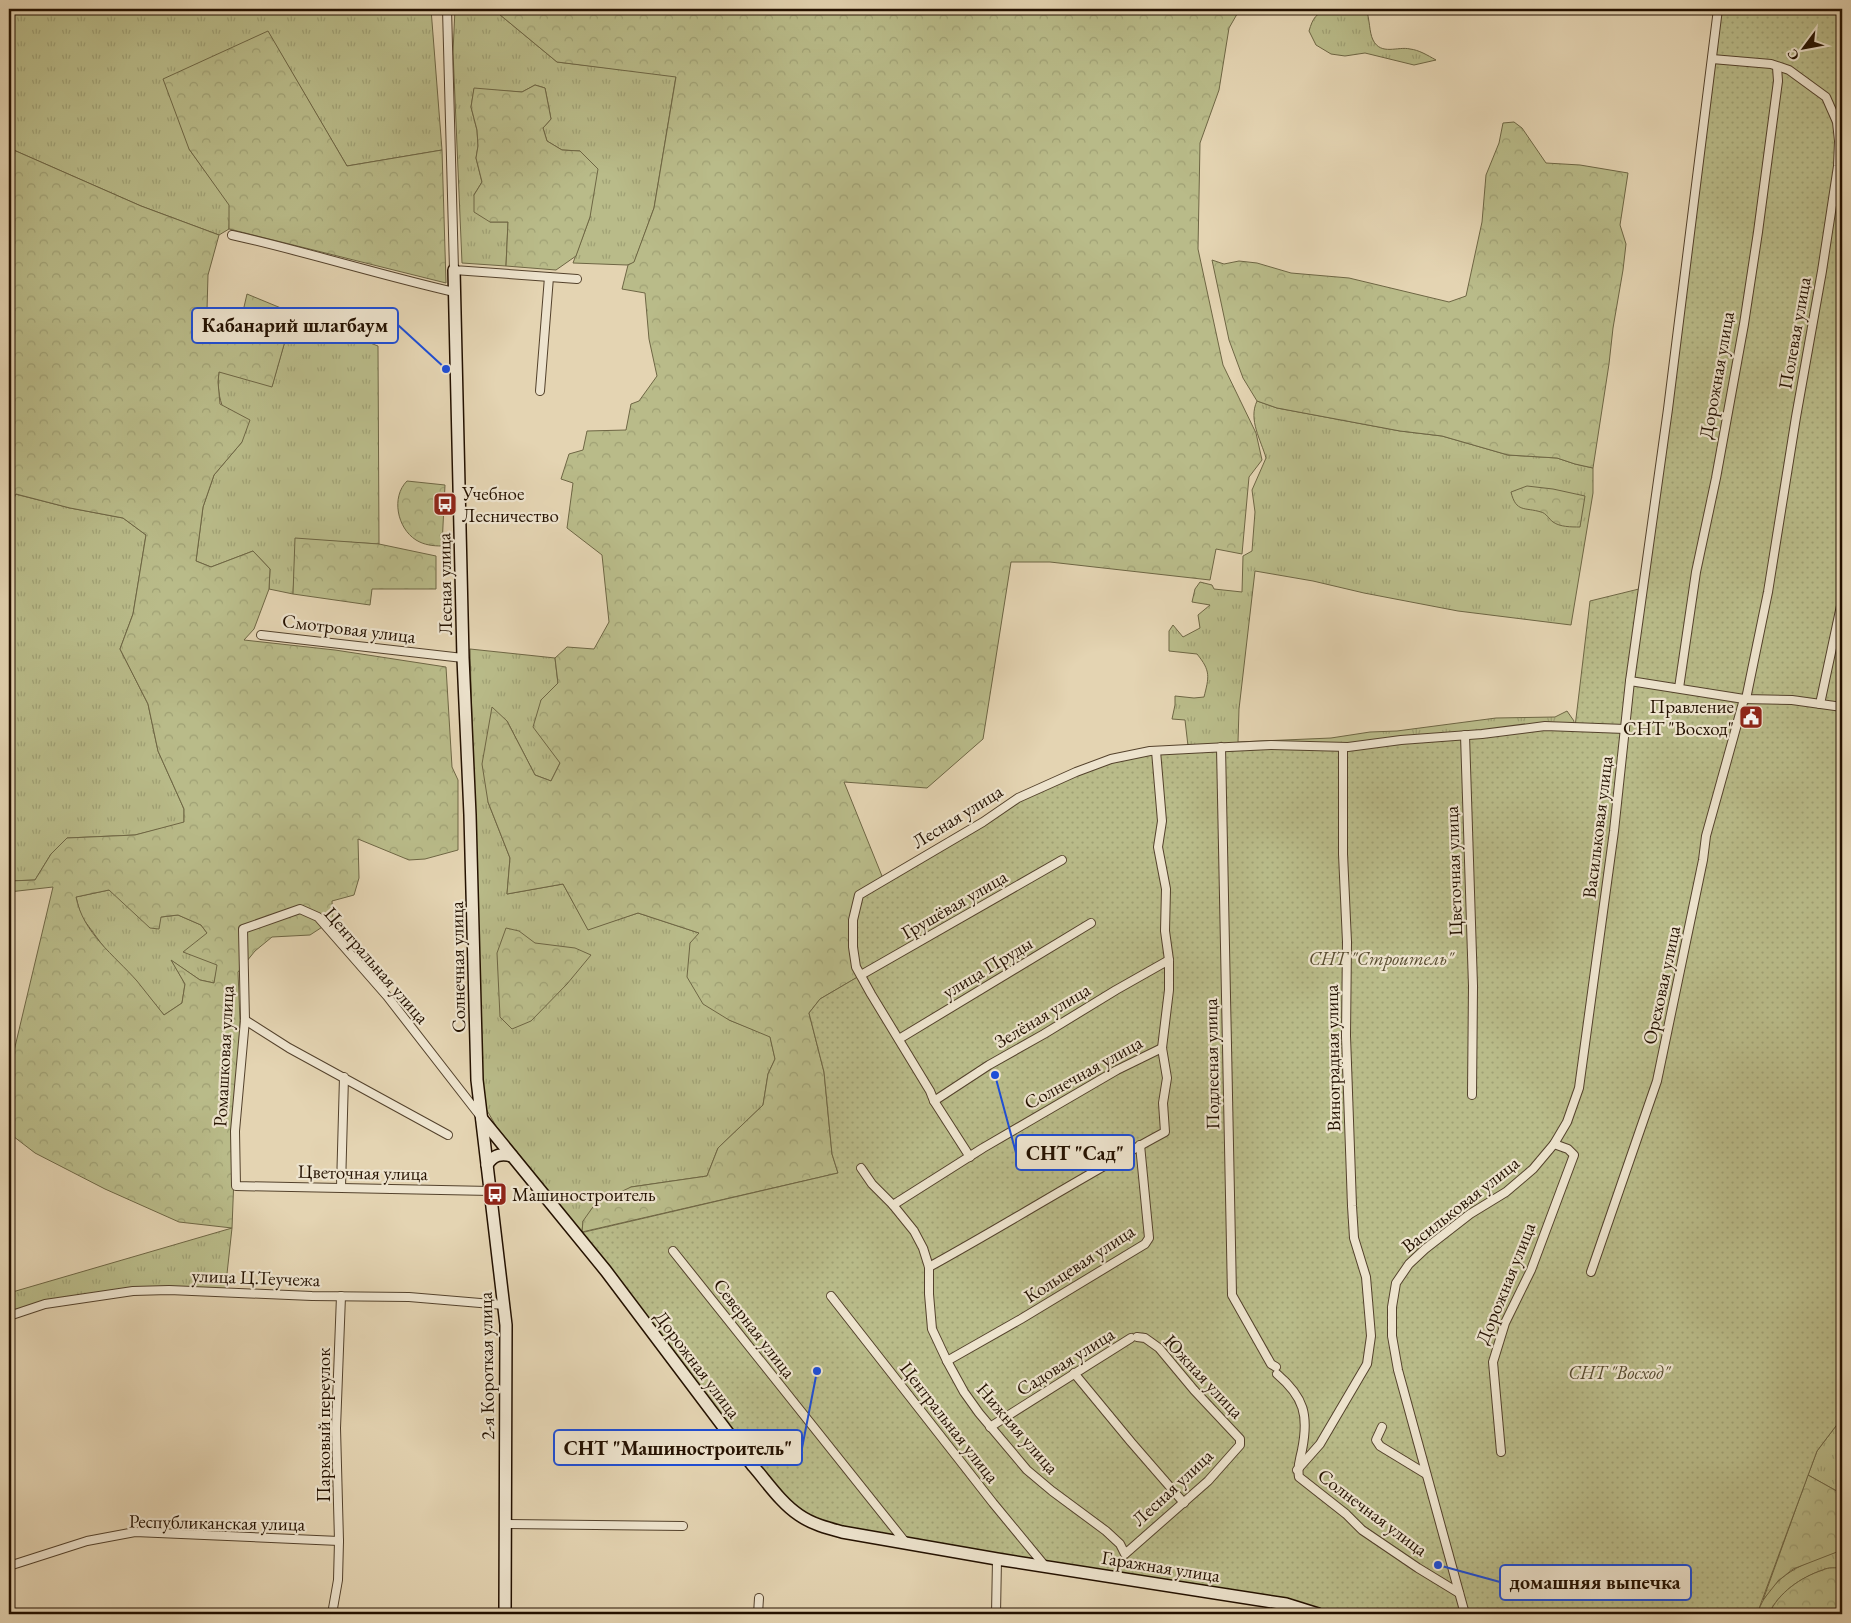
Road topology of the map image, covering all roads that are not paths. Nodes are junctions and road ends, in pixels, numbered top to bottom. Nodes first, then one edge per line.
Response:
1 (447, 9) edge
2 (1718, 9) edge
3 (1712, 59) junction
4 (1777, 67) junction
5 (232, 235) dead end
6 (454, 270) junction
7 (549, 277) junction
8 (577, 280) dead end
9 (454, 292) junction
10 (540, 391) dead end
11 (1842, 601) edge
12 (261, 635) dead end
13 (463, 658) junction
14 (1630, 681) junction
15 (1679, 688) junction
16 (1745, 699) junction
17 (1820, 704) junction
18 (1842, 707) edge
19 (1625, 729) junction
20 (1465, 735) junction
21 (1221, 747) junction
22 (1343, 747) junction
23 (1156, 751) junction
24 (470, 815) joint
25 (1062, 860) dead end
26 (1092, 923) dead end
27 (243, 929) joint
28 (1169, 960) junction
29 (861, 976) junction
30 (245, 1020) junction
31 (899, 1039) junction
32 (1162, 1048) junction
33 (344, 1076) junction
34 (1472, 1095) dead end
35 (934, 1101) junction
36 (482, 1118) junction
37 (448, 1134) dead end
38 (1554, 1144) junction
39 (1140, 1146) junction
40 (512, 1156) junction
41 (970, 1157) junction
42 (487, 1164) junction
43 (861, 1168) dead end
44 (236, 1186) joint
45 (341, 1187) junction
46 (490, 1191) junction
47 (893, 1205) junction
48 (673, 1251) dead end
49 (929, 1267) junction
50 (1591, 1272) dead end
51 (1366, 1277) joint
52 (341, 1296) junction
53 (831, 1296) dead end
54 (504, 1305) junction
55 (9, 1316) edge
56 (1134, 1338) joint
57 (947, 1361) junction
58 (1277, 1371) joint
59 (1074, 1373) junction
60 (990, 1427) junction
61 (1382, 1427) dead end
62 (1240, 1445) joint
63 (1501, 1452) dead end
64 (1297, 1470) junction
65 (1426, 1474) junction
66 (1184, 1503) junction
67 (505, 1524) junction
68 (683, 1526) dead end
69 (339, 1541) junction
70 (906, 1543) junction
71 (1125, 1554) joint
72 (997, 1559) junction
73 (9, 1566) edge
74 (1045, 1566) junction
75 (1459, 1593) junction
76 (759, 1598) dead end
77 (332, 1614) edge
78 (505, 1614) edge
79 (758, 1614) edge
80 (996, 1614) edge
81 (1318, 1614) edge
82 (1465, 1614) edge

1 - 6 street
2 - 3 street
3 - 4 street, Полевая улица
3 - 14 street, Васильковая улица
4 - 15 street, Дорожная улица
4 - 16 street, Полевая улица
5 - 9 street
6 - 7 street
6 - 9 street, Лесная улица
7 - 8 street
7 - 10 street
9 - 13 street, Лесная улица
11 - 17 street
12 - 13 street, Смотровая улица
13 - 24 street, Лесная улица
14 - 15 street
14 - 19 street, Васильковая улица
15 - 16 street
16 - 17 street
16 - 50 street, Ореховая улица
17 - 18 street
19 - 20 street
19 - 38 street, Васильковая улица
20 - 22 street
20 - 34 street, Цветочная улица
21 - 22 street
21 - 23 street
21 - 58 street, Подлесная улица
22 - 51 street, Виноградная улица
23 - 28 street
23 - 29 street, Лесная улица
24 - 36 street, Солнечная улица
25 - 29 street, Грушёвая улица
26 - 31 street, улица Пруды
27 - 30 street, Ромашковая улица
27 - 36 street, Центральная улица
28 - 32 street
28 - 35 street, Зелёная улица
29 - 31 street
30 - 33 street
30 - 44 street, Ромашковая улица
31 - 35 street
32 - 39 street
32 - 41 street, Солнечная улица
33 - 37 street
33 - 45 street
35 - 41 street
36 - 40 street, Дорожная улица
36 - 42 street, 2-я Короткая улица
38 - 63 street, Дорожная улица
38 - 65 street, Васильковая улица
39 - 49 street
39 - 57 street, Кольцевая улица
40 - 42 street
40 - 70 street, Дорожная улица
41 - 47 street, Солнечная улица
42 - 46 street, 2-я Короткая улица
43 - 47 street, Нижняя улица
44 - 45 street, Цветочная улица
45 - 46 street, Цветочная улица
46 - 54 street, 2-я Короткая улица
47 - 49 street, Нижняя улица
48 - 70 street, Северная улица
49 - 57 street, Нижняя улица
51 - 64 street, Солнечная улица
52 - 54 street, улица Ц.Теучежа
52 - 55 street, улица Ц.Теучежа
52 - 69 street, Парковый переулок
53 - 74 street, Центральная улица
54 - 67 street, 2-я Короткая улица
56 - 59 street, Садовая улица
56 - 62 street, Южная улица
57 - 60 street, Нижняя улица
58 - 64 street, Солнечная улица
59 - 60 street, Садовая улица
59 - 66 street
60 - 71 street, Нижняя улица
61 - 65 street
62 - 66 street, Лесная улица
64 - 75 street, Солнечная улица
65 - 75 street, Васильковая улица
66 - 71 street, Лесная улица
67 - 68 street
67 - 78 street, 2-я Короткая улица
69 - 73 street, Республиканская улица
69 - 77 street, Парковый переулок
70 - 72 street, Дорожная улица
72 - 74 street, Гаражная улица
72 - 80 street
74 - 81 street, Гаражная улица
75 - 82 street
76 - 79 street

